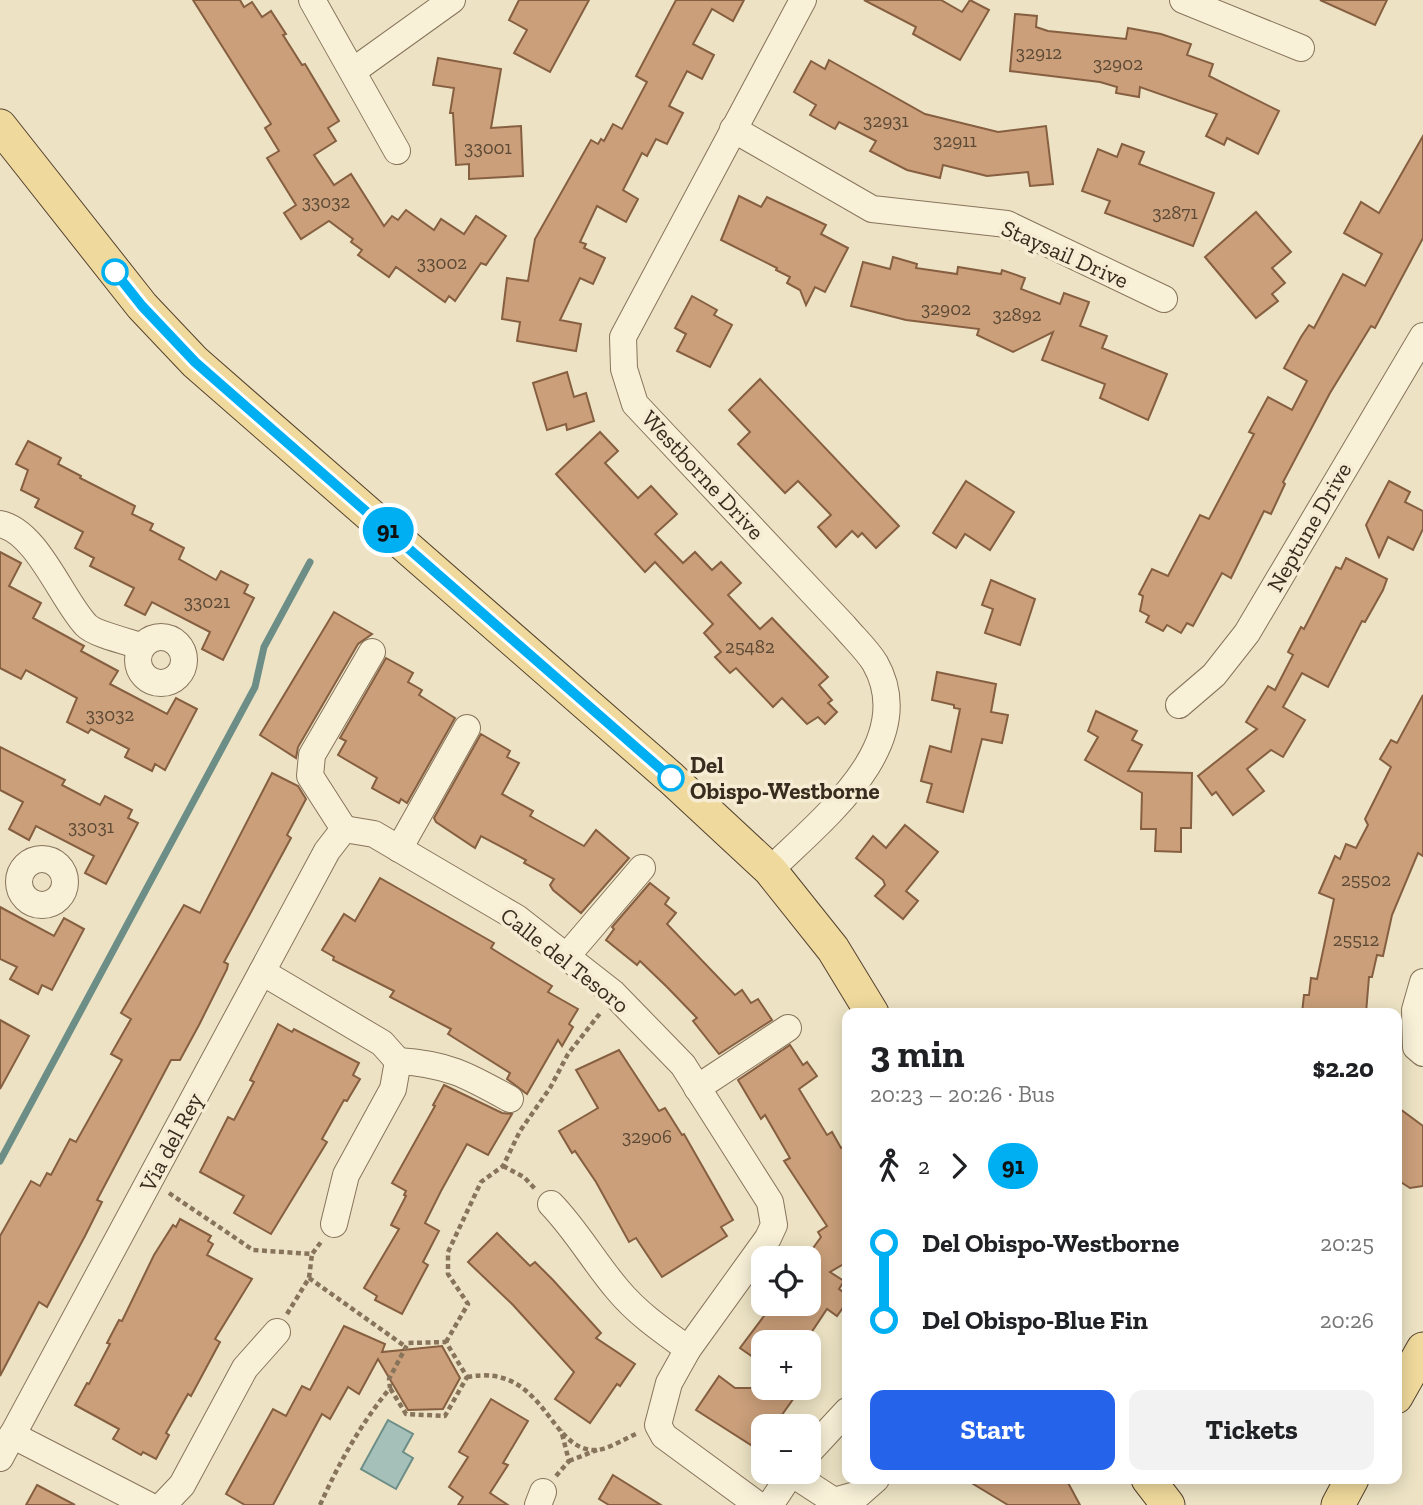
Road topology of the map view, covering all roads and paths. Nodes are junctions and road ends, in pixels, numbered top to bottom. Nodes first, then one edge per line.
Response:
1 (312, 0) edge
2 (452, 0) edge
3 (803, 0) edge
4 (1182, 0) edge
5 (1301, 48) dead end
6 (353, 71) junction
7 (0, 126) edge
8 (733, 129) junction
9 (397, 151) dead end
10 (1164, 299) dead end
11 (1423, 336) edge
12 (0, 524) edge
13 (141, 646) dead end
14 (372, 652) dead end
15 (1179, 705) dead end
16 (467, 728) dead end
17 (344, 829) junction
18 (399, 849) junction
19 (642, 868) dead end
20 (769, 870) junction
21 (566, 957) junction
22 (262, 972) junction
23 (1423, 982) edge
24 (613, 993) junction
25 (869, 1008) edge
26 (788, 1028) dead end
27 (1423, 1054) edge
28 (398, 1061) junction
29 (697, 1088) junction
30 (510, 1099) dead end
31 (503, 1166) junction
32 (151, 1180) junction
33 (551, 1204) joint
34 (334, 1224) joint
35 (312, 1254) junction
36 (309, 1278) junction
37 (277, 1332) joint
38 (446, 1342) junction
39 (406, 1347) junction
40 (688, 1349) junction
41 (1411, 1355) edge
42 (467, 1377) junction
43 (1402, 1380) edge
44 (390, 1388) junction
45 (842, 1416) edge
46 (658, 1424) junction
47 (561, 1429) junction
48 (821, 1438) edge
49 (6, 1446) edge
50 (597, 1450) junction
51 (569, 1461) junction
52 (784, 1484) edge
53 (809, 1484) edge
54 (870, 1484) edge
55 (1152, 1484) edge
56 (1349, 1484) edge
57 (540, 1498) edge
58 (148, 1505) edge
59 (163, 1505) edge
60 (320, 1505) edge
61 (758, 1505) edge
62 (771, 1505) edge
63 (1168, 1505) edge
64 (1338, 1505) edge

1 - 6 street
2 - 6 street
3 - 8 street, Westborne Drive
4 - 5 street
6 - 9 street
7 - 20 main road
8 - 10 street, Staysail Drive
8 - 20 street, Westborne Drive
11 - 15 street, Neptune Drive
12 - 13 street
14 - 17 street
16 - 18 street
17 - 18 street, Calle del Tesoro
17 - 22 street, Via del Rey
18 - 21 street, Calle del Tesoro
19 - 21 street
20 - 25 main road
21 - 24 street, Calle del Tesoro
22 - 28 street
22 - 32 street, Via del Rey
23 - 27 street
24 - 29 street, Calle del Tesoro
24 - 31 path
26 - 29 street
28 - 30 street
28 - 34 street
29 - 40 street, Calle del Tesoro
31 - 33 path
31 - 38 path
32 - 35 path
32 - 49 street, Via del Rey
33 - 40 street
34 - 35 path
35 - 36 path
36 - 37 path
36 - 39 path
37 - 59 street
38 - 39 path
38 - 42 path
39 - 44 path
40 - 46 street
41 - 43 main road
42 - 44 path
42 - 47 path
44 - 60 path
45 - 48 street
46 - 50 path
46 - 61 street
47 - 50 path
47 - 51 path
49 - 58 street
50 - 51 path
51 - 57 path
52 - 62 street
53 - 54 street
55 - 63 main road
56 - 64 main road

